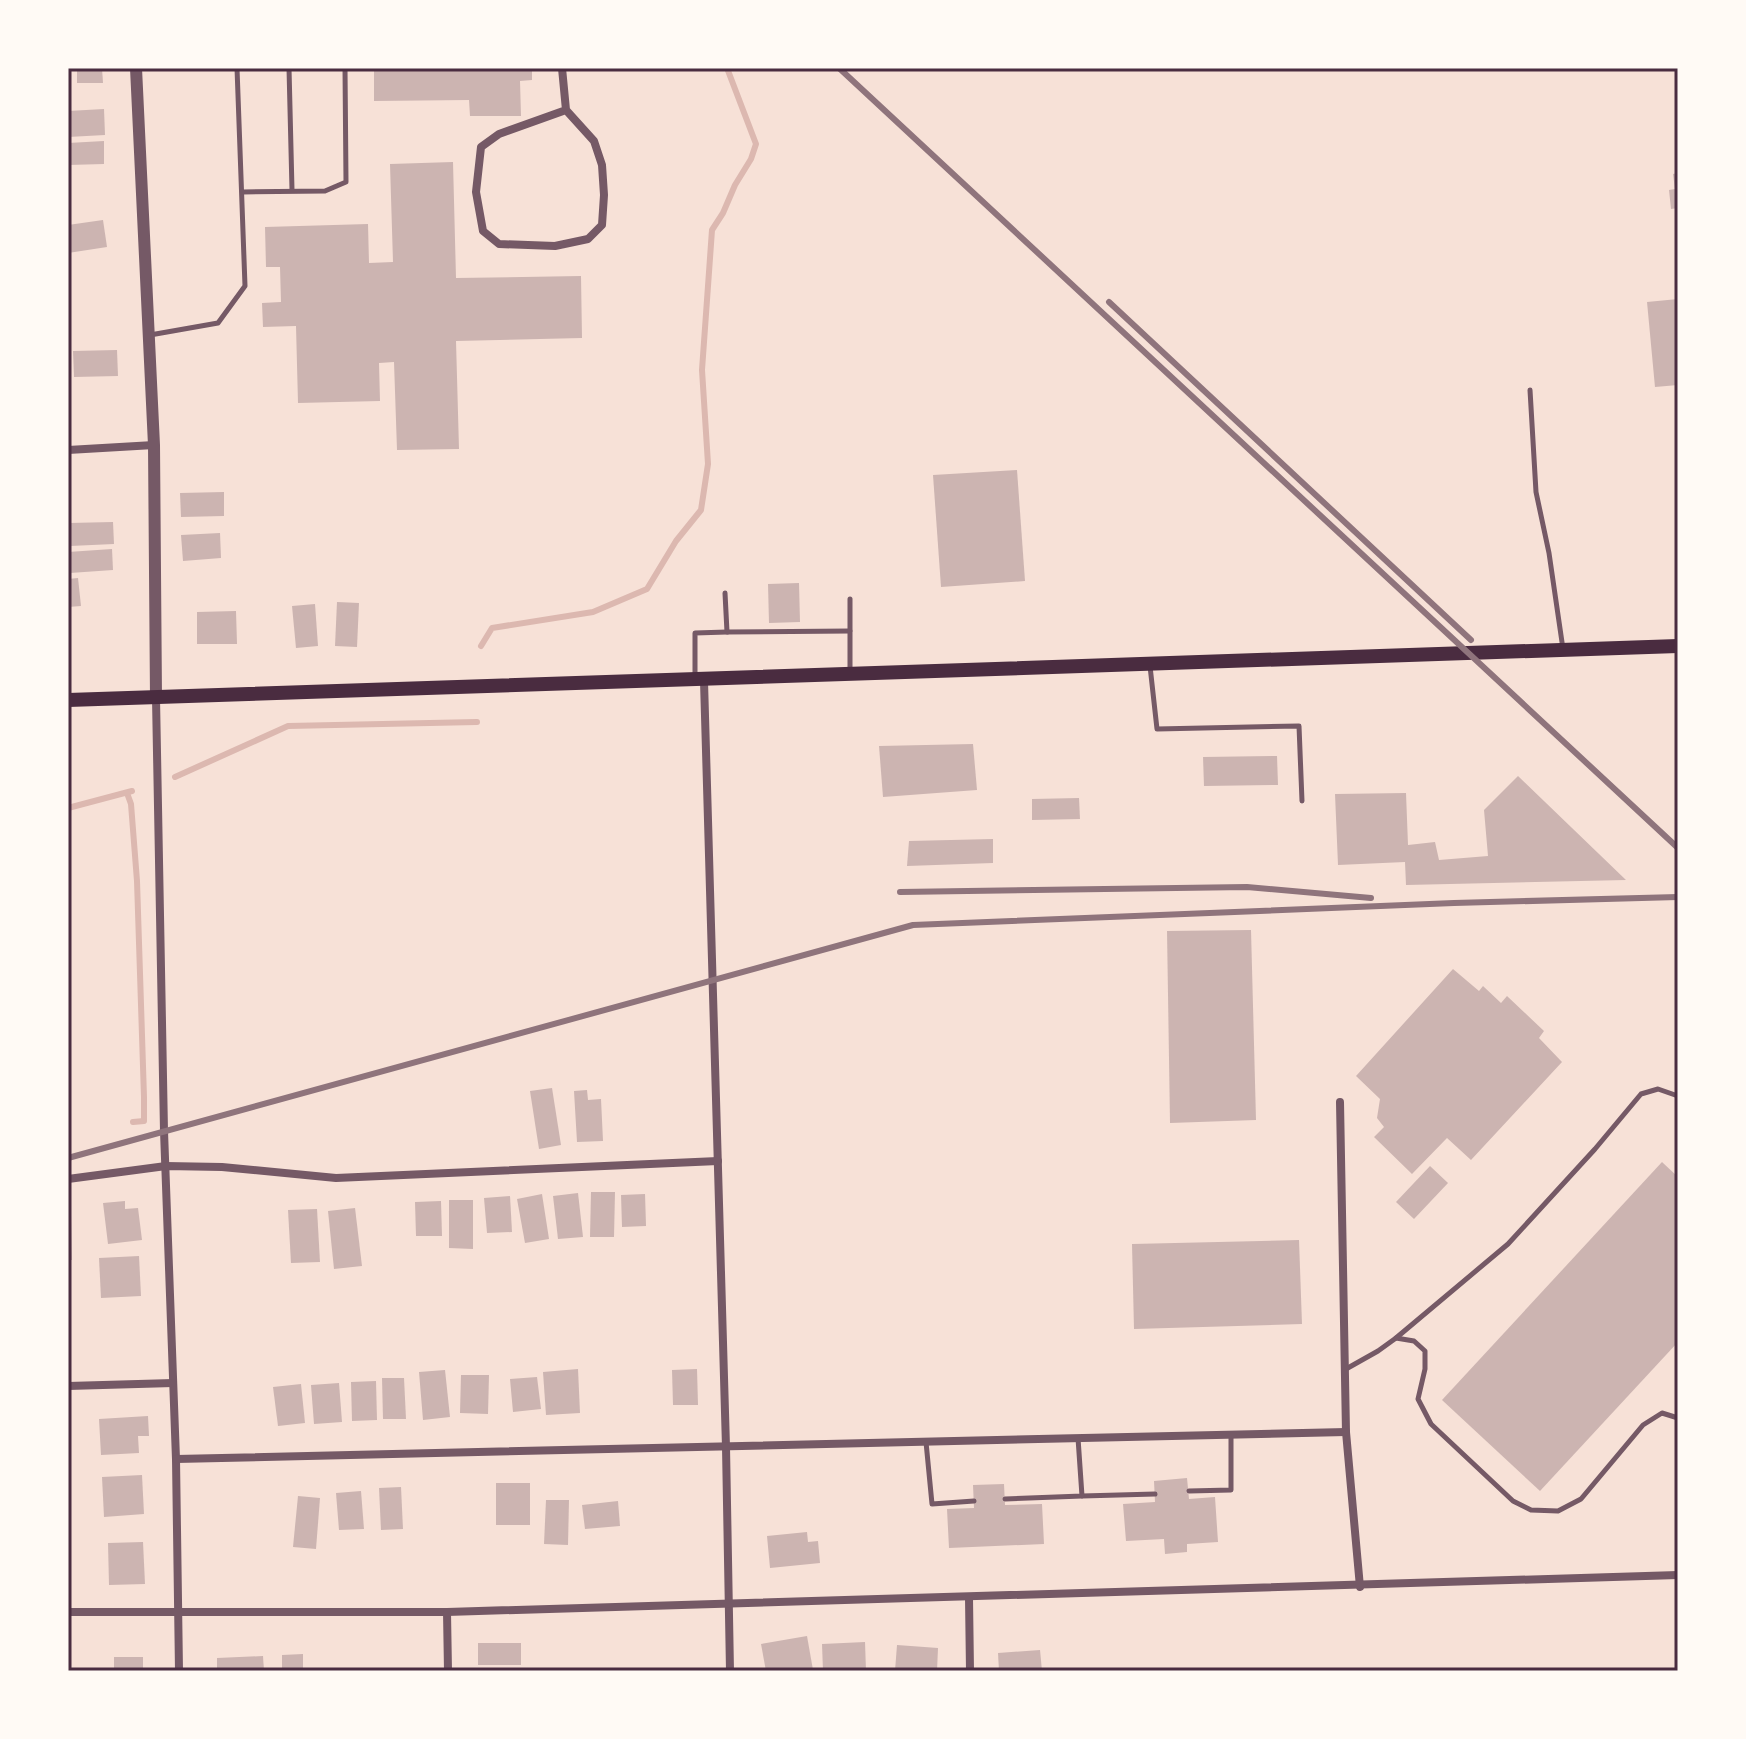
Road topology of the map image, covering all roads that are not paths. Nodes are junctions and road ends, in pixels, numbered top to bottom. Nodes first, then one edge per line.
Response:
1 (136, 68) edge
2 (237, 68) edge
3 (289, 68) edge
4 (345, 68) edge
5 (562, 68) edge
6 (566, 110) junction
7 (292, 190) junction
8 (243, 192) junction
9 (149, 335) junction
10 (1530, 390) dead end
11 (154, 445) junction
12 (68, 450) edge
13 (725, 593) dead end
14 (850, 599) dead end
15 (850, 631) junction
16 (727, 632) junction
17 (1678, 646) edge
18 (1563, 650) junction
19 (1150, 665) junction
20 (850, 674) junction
21 (699, 681) junction
22 (156, 698) junction
23 (68, 700) edge
24 (1302, 801) dead end
25 (1678, 1096) edge
26 (1340, 1102) dead end
27 (718, 1161) junction
28 (166, 1166) junction
29 (68, 1179) edge
30 (1396, 1338) junction
31 (1345, 1370) junction
32 (173, 1383) junction
33 (68, 1386) edge
34 (1678, 1418) edge
35 (1346, 1432) junction
36 (1231, 1435) junction
37 (1078, 1438) junction
38 (926, 1442) junction
39 (726, 1447) junction
40 (176, 1459) junction
41 (1189, 1491) dead end
42 (1155, 1494) dead end
43 (1082, 1496) junction
44 (1005, 1499) dead end
45 (974, 1501) dead end
46 (1678, 1575) edge
47 (1360, 1587) junction
48 (969, 1598) junction
49 (728, 1606) junction
50 (68, 1612) edge
51 (178, 1612) junction
52 (447, 1612) junction
53 (179, 1671) edge
54 (448, 1671) edge
55 (730, 1671) edge
56 (970, 1671) edge

1 - 9 street
2 - 8 lane
3 - 7 lane
4 - 7 lane
5 - 6 street
6 - 6 street
7 - 8 lane
8 - 9 lane
9 - 11 street
10 - 18 lane
11 - 12 street
11 - 22 street
13 - 16 lane
14 - 15 lane
15 - 16 lane
15 - 20 lane
16 - 21 lane
17 - 18 main road
18 - 19 main road
19 - 20 main road
19 - 24 lane
20 - 21 main road
21 - 22 main road
21 - 27 street
22 - 23 main road
22 - 28 street
25 - 30 lane
26 - 31 street
27 - 28 street
27 - 39 street
28 - 29 street
28 - 32 street
30 - 31 lane
30 - 34 lane
31 - 35 street
32 - 33 street
32 - 40 street
35 - 36 street
35 - 47 street
36 - 37 street
36 - 41 lane
37 - 38 street
37 - 43 lane
38 - 39 street
38 - 45 lane
39 - 40 street
39 - 49 street
40 - 51 street
42 - 43 lane
43 - 44 lane
46 - 47 street
47 - 48 street
48 - 49 street
48 - 56 street
49 - 52 street
49 - 55 street
50 - 51 street
51 - 52 street
51 - 53 street
52 - 54 street

